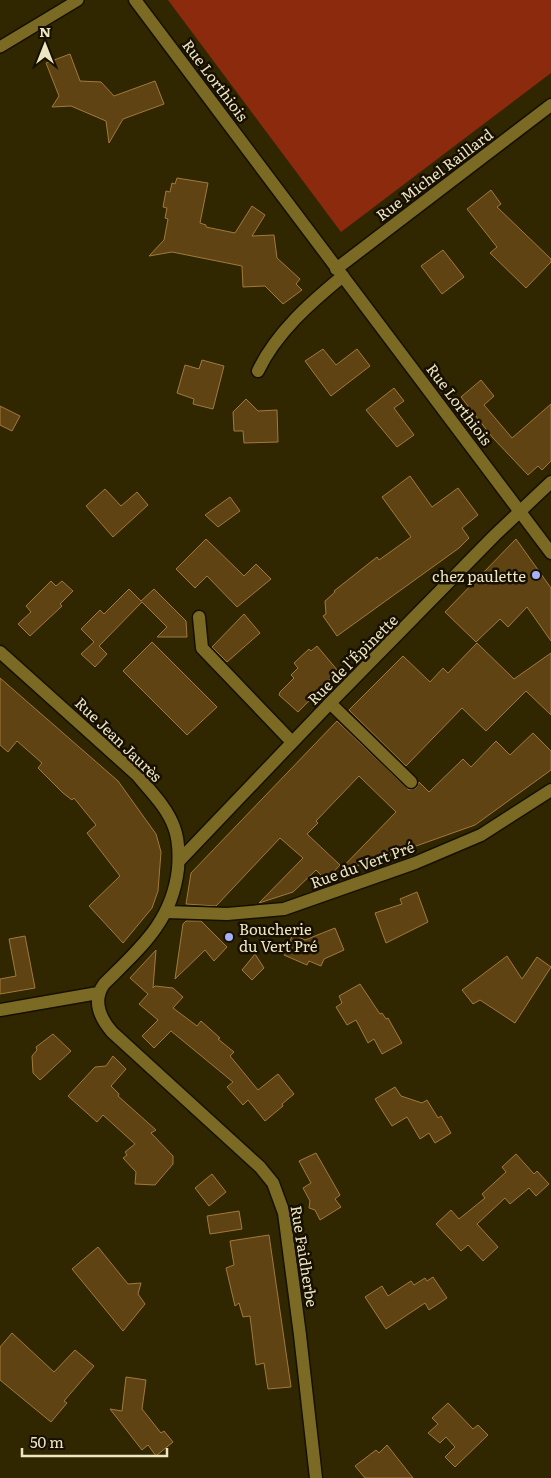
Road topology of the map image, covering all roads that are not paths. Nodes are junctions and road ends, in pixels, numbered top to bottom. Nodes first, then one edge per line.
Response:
1 (78, 0) edge
2 (135, 0) edge
3 (0, 46) edge
4 (551, 105) edge
5 (339, 272) junction
6 (258, 371) dead end
7 (551, 482) edge
8 (522, 512) junction
9 (551, 553) edge
10 (199, 617) dead end
11 (0, 652) edge
12 (330, 703) junction
13 (292, 742) junction
14 (411, 782) dead end
15 (551, 790) edge
16 (179, 861) junction
17 (167, 912) junction
18 (98, 993) junction
19 (0, 1010) edge
20 (316, 1478) edge

1 - 3 lane
2 - 5 street, Rue Lorthiois
4 - 5 street, Rue Michel Raillard
5 - 6 street
5 - 8 street, Rue Lorthiois
7 - 8 street, Rue de l'Épinette
8 - 9 street, Rue Lorthiois
8 - 12 street, Rue de l'Épinette
10 - 13 street
11 - 16 street, Rue Jean Jaurès
12 - 13 street, Rue de l'Épinette
12 - 14 street
13 - 16 street, Rue de l'Épinette
15 - 17 street, Rue du Vert Pré
16 - 17 street, Rue Jean Jaurès
17 - 18 street, Rue Jean Jaurès
18 - 19 street
18 - 20 street, Rue Faidherbe

